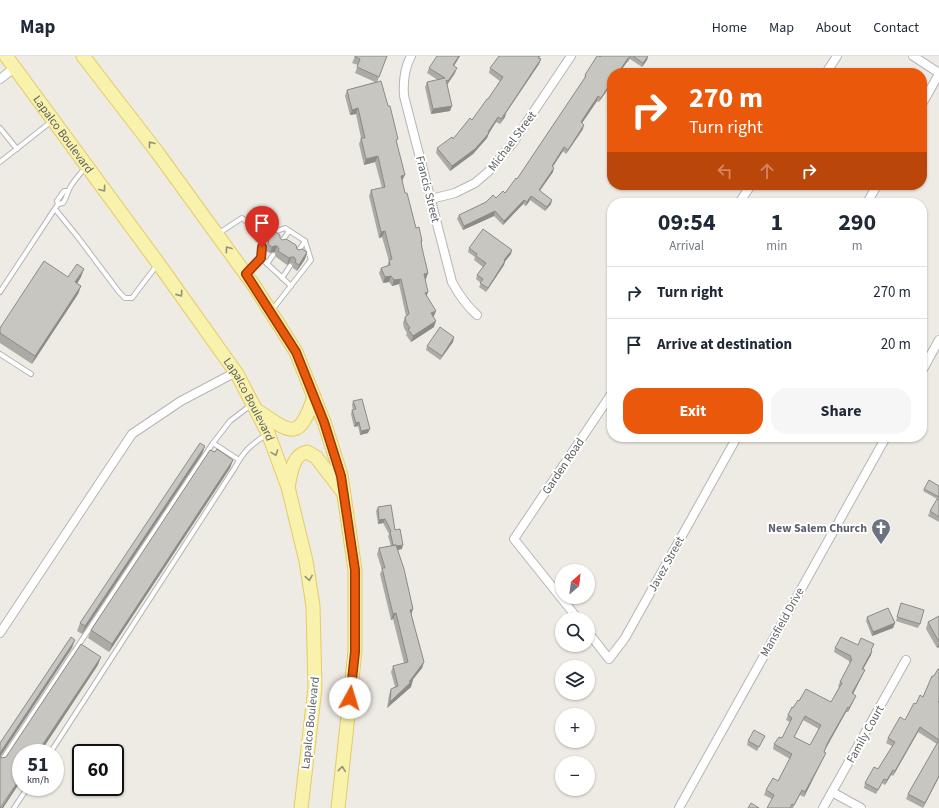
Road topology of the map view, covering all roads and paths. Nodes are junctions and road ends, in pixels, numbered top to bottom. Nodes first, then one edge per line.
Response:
1 (83, 56) edge
2 (411, 56) edge
3 (571, 56) edge
4 (837, 56) edge
5 (913, 56) edge
6 (9, 60) edge
7 (829, 68) edge
8 (939, 74) edge
9 (0, 79) edge
10 (927, 95) edge
11 (53, 120) junction
12 (0, 128) edge
13 (17, 149) junction
14 (0, 162) edge
15 (86, 166) junction
16 (431, 199) junction
17 (55, 209) junction
18 (289, 230) junction
19 (217, 235) junction
20 (264, 236) junction
21 (305, 241) junction
22 (281, 243) edge
23 (297, 253) edge
24 (273, 255) edge
25 (261, 258) junction
26 (158, 263) junction
27 (267, 264) junction
28 (290, 266) edge
29 (246, 274) junction
30 (282, 278) junction
31 (291, 286) junction
32 (0, 292) edge
33 (271, 312) junction
34 (477, 315) dead end
35 (939, 340) edge
36 (0, 354) edge
37 (927, 361) edge
38 (236, 372) junction
39 (31, 374) dead end
40 (314, 397) junction
41 (607, 400) edge
42 (255, 407) junction
43 (268, 433) junction
44 (734, 442) edge
45 (883, 442) edge
46 (213, 443) junction
47 (239, 460) junction
48 (288, 487) junction
49 (343, 492) junction
50 (572, 612) edge
51 (0, 633) edge
52 (595, 641) edge
53 (906, 660) dead end
54 (56, 744) edge
55 (0, 763) edge
56 (832, 792) junction
57 (22, 796) edge
58 (14, 808) edge
59 (301, 808) edge
60 (338, 808) edge
61 (679, 808) edge
62 (823, 808) edge
63 (861, 808) edge

19 -> 1 main road
2 - 16 street, Francis Street
3 - 16 street, Michael Street
4 - 7 street
5 - 8 street
6 - 9 street
6 - 11 main road, Lapalco Boulevard
8 - 10 street
11 - 13 lane
11 - 15 main road, Lapalco Boulevard
12 - 13 lane
13 - 14 lane
15 - 17 lane
15 -> 26 main road, Lapalco Boulevard
16 - 34 street, Francis Street
17 - 26 lane
17 - 32 lane
18 - 20 lane
18 - 21 lane
18 - 22 lane
19 - 20 lane
29 -> 19 main road
20 - 25 lane
21 - 23 lane
21 - 31 lane
24 - 27 lane
25 - 27 lane
25 - 29 lane
26 -> 38 main road, Lapalco Boulevard
27 - 30 lane
28 - 30 lane
29 - 33 main road
30 - 31 lane
31 - 33 lane
33 - 40 main road
35 - 37 street
36 - 39 lane
38 - 42 main road, Lapalco Boulevard
38 - 51 street
40 - 42 main road
40 - 49 main road
41 - 50 street, Garden Road
42 - 43 main road, Lapalco Boulevard
42 - 46 lane
43 - 47 lane
43 -> 48 main road, Lapalco Boulevard
44 - 52 street, Javez Street
45 - 61 street, Mansfield Drive
46 - 47 lane
46 - 55 lane
47 - 54 lane
48 - 49 main road
48 -> 59 main road, Lapalco Boulevard
60 -> 49 main road
53 - 56 street, Family Court
56 - 62 street, Family Court
56 - 63 street
57 - 58 lane

